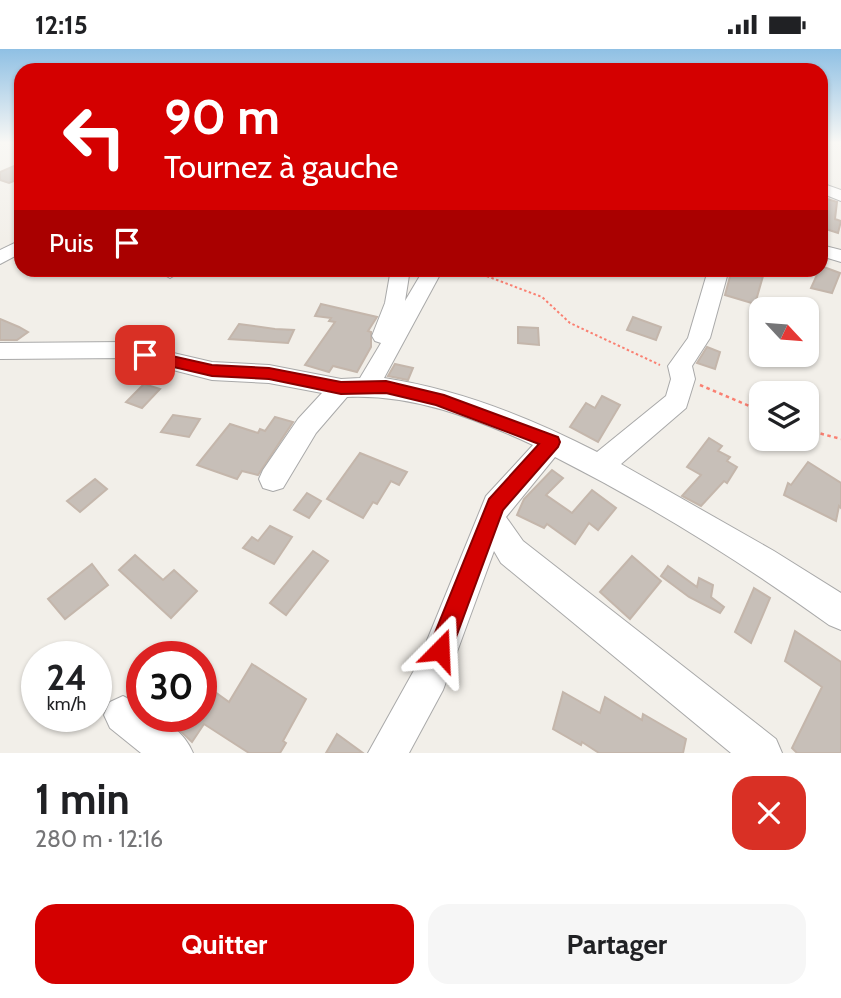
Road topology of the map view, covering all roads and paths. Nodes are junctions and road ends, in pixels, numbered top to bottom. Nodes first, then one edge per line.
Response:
1 (400, 277) edge
2 (429, 277) edge
3 (491, 277) edge
4 (716, 277) edge
5 (6, 356) edge
6 (676, 374) junction
7 (361, 381) junction
8 (749, 406) edge
9 (819, 433) edge
10 (841, 439) edge
11 (552, 442) junction
12 (599, 467) junction
13 (273, 479) dead end
14 (490, 520) junction
15 (841, 613) edge
16 (123, 715) dead end
17 (173, 753) edge
18 (388, 753) edge
19 (762, 753) edge

1 - 7 street
2 - 7 street
3 - 6 path
4 - 6 street
5 - 7 street
6 - 8 path
6 - 12 street
7 - 11 street
7 - 13 street
9 - 10 path
11 - 12 street
11 - 14 street
12 - 15 street
14 - 18 street
14 - 19 street
16 - 17 street

